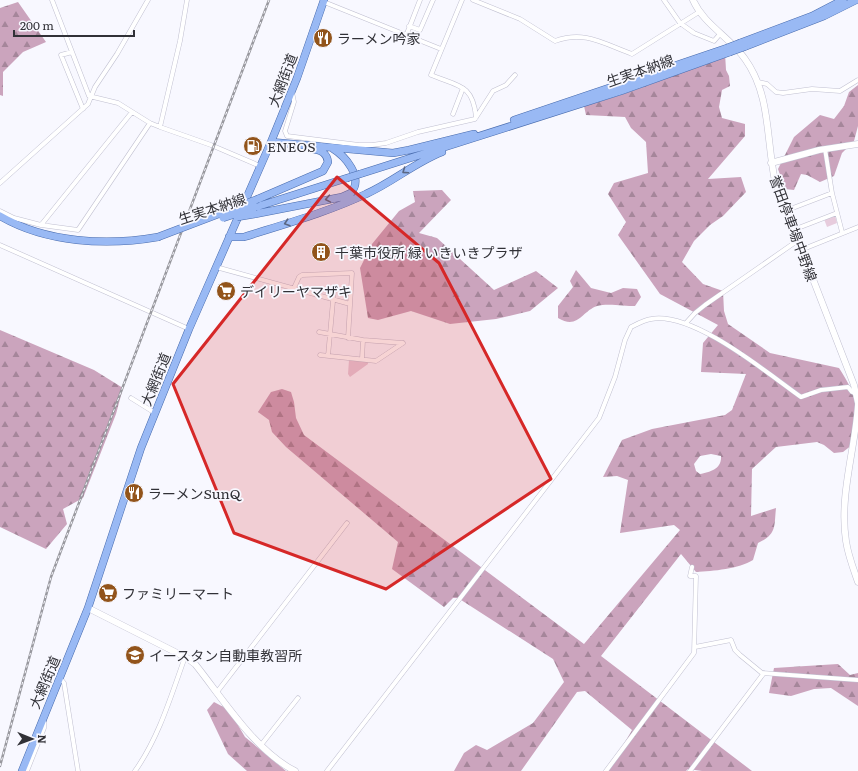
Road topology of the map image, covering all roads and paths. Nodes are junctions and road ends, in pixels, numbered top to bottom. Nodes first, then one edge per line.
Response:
1 (52, 0) edge
2 (148, 0) edge
3 (187, 0) edge
4 (420, 0) edge
5 (432, 0) edge
6 (462, 0) edge
7 (473, 0) edge
8 (664, 0) edge
9 (693, 0) edge
10 (843, 0) edge
11 (856, 0) edge
12 (324, 1) edge
13 (699, 12) junction
14 (680, 23) junction
15 (409, 26) junction
16 (720, 34) junction
17 (406, 36) junction
18 (742, 45) junction
19 (441, 49) junction
20 (72, 52) junction
21 (514, 75) dead end
22 (858, 80) edge
23 (758, 82) junction
24 (463, 88) junction
25 (292, 91) junction
26 (92, 98) junction
27 (83, 109) junction
28 (132, 112) junction
29 (453, 114) dead end
30 (476, 117) junction
31 (150, 123) junction
32 (160, 127) junction
33 (478, 135) junction
34 (271, 142) junction
35 (858, 144) edge
36 (330, 147) junction
37 (825, 149) junction
38 (771, 163) junction
39 (260, 166) junction
40 (0, 183) edge
41 (832, 193) junction
42 (255, 210) junction
43 (0, 211) edge
44 (785, 211) junction
45 (837, 213) junction
46 (0, 216) edge
47 (40, 226) junction
48 (858, 228) edge
49 (793, 230) junction
50 (842, 232) junction
51 (158, 237) junction
52 (229, 237) junction
53 (797, 241) junction
54 (0, 245) edge
55 (801, 250) junction
56 (216, 267) junction
57 (294, 288) junction
58 (334, 290) dead end
59 (332, 299) junction
60 (350, 304) junction
61 (686, 323) junction
62 (189, 329) junction
63 (319, 332) dead end
64 (330, 335) junction
65 (348, 338) junction
66 (363, 340) junction
67 (320, 355) dead end
68 (328, 356) junction
69 (362, 359) junction
70 (857, 394) junction
71 (131, 398) dead end
72 (858, 405) edge
73 (156, 413) junction
74 (346, 523) dead end
75 (692, 567) dead end
76 (858, 582) edge
77 (88, 608) junction
78 (695, 647) junction
79 (185, 657) junction
80 (764, 673) junction
81 (60, 678) junction
82 (858, 680) edge
83 (217, 692) junction
84 (298, 698) dead end
85 (43, 717) junction
86 (261, 745) junction
87 (22, 771) edge
88 (27, 771) edge
89 (78, 771) edge
90 (135, 771) edge
91 (295, 771) edge
92 (327, 771) edge
93 (606, 771) edge
94 (690, 771) edge

1 - 20 street
2 - 26 street
3 - 32 street
4 - 15 street
5 - 15 street
6 - 19 street
7 - 14 street
8 - 14 street
9 - 13 main road, 誉田停車場中野線
10 - 18 main road, 生実本納線
11 - 18 main road, 生実本納線
12 - 17 street
12 - 25 main road, 大網街道
13 - 14 street
13 - 16 main road, 誉田停車場中野線
14 - 16 street
15 - 17 street
16 - 23 main road, 誉田停車場中野線
17 - 19 street
18 - 33 main road, 生実本納線, bridge
19 - 24 street
20 - 26 street
20 - 27 street
21 - 30 street
22 - 23 street
23 - 38 main road, 誉田停車場中野線
24 - 29 street
24 - 30 street
25 - 30 street
25 - 34 main road, 大網街道
26 - 27 street
26 - 28 street
27 - 40 street
28 - 31 street
28 - 47 street
31 - 32 street
31 - 47 street
32 - 39 street
33 - 36 main road
33 - 42 main road, 生実本納線, bridge
33 -> 52 main road
34 - 36 main road
34 - 39 main road, 大網街道
34 - 51 main road, bridge
35 - 37 main road
36 -> 42 main road
37 - 38 main road
37 - 41 street
38 - 44 main road, 誉田停車場中野線
39 - 52 main road, 大網街道
41 - 44 street
41 - 45 street
42 - 51 main road, 生実本納線, bridge
43 - 47 street
44 - 49 main road, 誉田停車場中野線
45 - 49 street
45 - 50 street
46 - 51 main road, 生実本納線
48 - 50 street
49 - 53 main road, 誉田停車場中野線
50 - 55 street
52 - 56 main road, 大網街道
53 - 55 main road, 誉田停車場中野線
53 - 61 street
54 - 62 street
55 - 70 main road, 誉田停車場中野線
56 - 57 street
56 - 62 main road, 大網街道
57 - 59 street
57 - 60 street
58 - 59 street
59 - 60 street
59 - 64 street
60 - 65 street
61 - 70 street
61 - 92 street
62 - 73 main road, 大網街道
63 - 64 street
64 - 65 street
64 - 68 street
65 - 66 street
66 - 69 street
66 - 69 street
67 - 68 street
68 - 69 street
70 - 72 main road, 誉田停車場中野線
71 - 73 street
72 - 76 main road, 誉田停車場中野線
73 - 77 main road, 大網街道
74 - 83 street
75 - 78 street
77 - 79 main road
77 - 81 main road, 大網街道
78 - 80 street
78 - 93 street
79 - 83 main road
79 - 90 street
80 - 82 street
80 - 94 street
81 - 85 main road, 大網街道
81 - 89 street
83 - 86 main road
84 - 86 street
85 - 87 main road, 大網街道
85 - 88 street
86 - 91 main road

